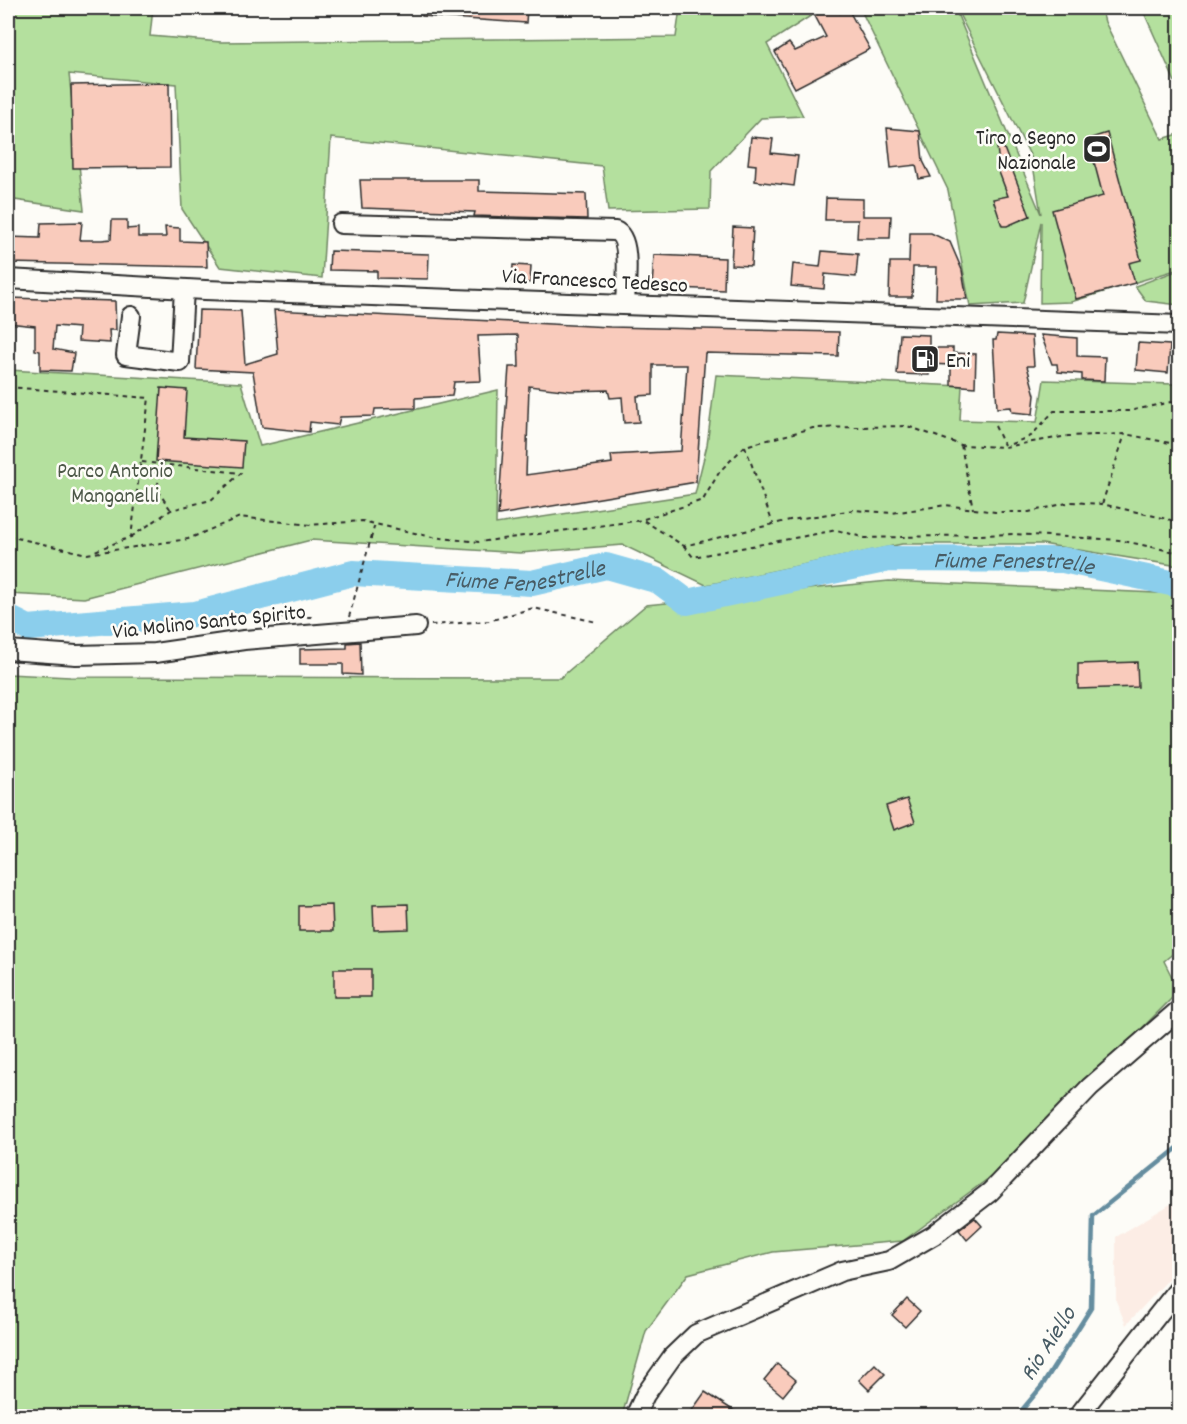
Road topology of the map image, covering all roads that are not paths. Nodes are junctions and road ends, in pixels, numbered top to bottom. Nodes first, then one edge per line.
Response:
1 (341, 224) dead end
2 (8, 279) edge
3 (184, 288) junction
4 (625, 305) junction
5 (131, 316) dead end
6 (1179, 325) edge
7 (416, 626) road end
8 (8, 650) edge
9 (1179, 1010) edge
10 (1179, 1287) edge
11 (634, 1416) edge
12 (1078, 1416) edge

1 - 4 street
2 - 3 street, Via Francesco Tedesco
3 - 4 street, Via Francesco Tedesco
3 - 5 street
4 - 6 street, Via Francesco Tedesco
7 - 8 street, Via Molino Santo Spirito
9 - 11 street
10 - 12 street

